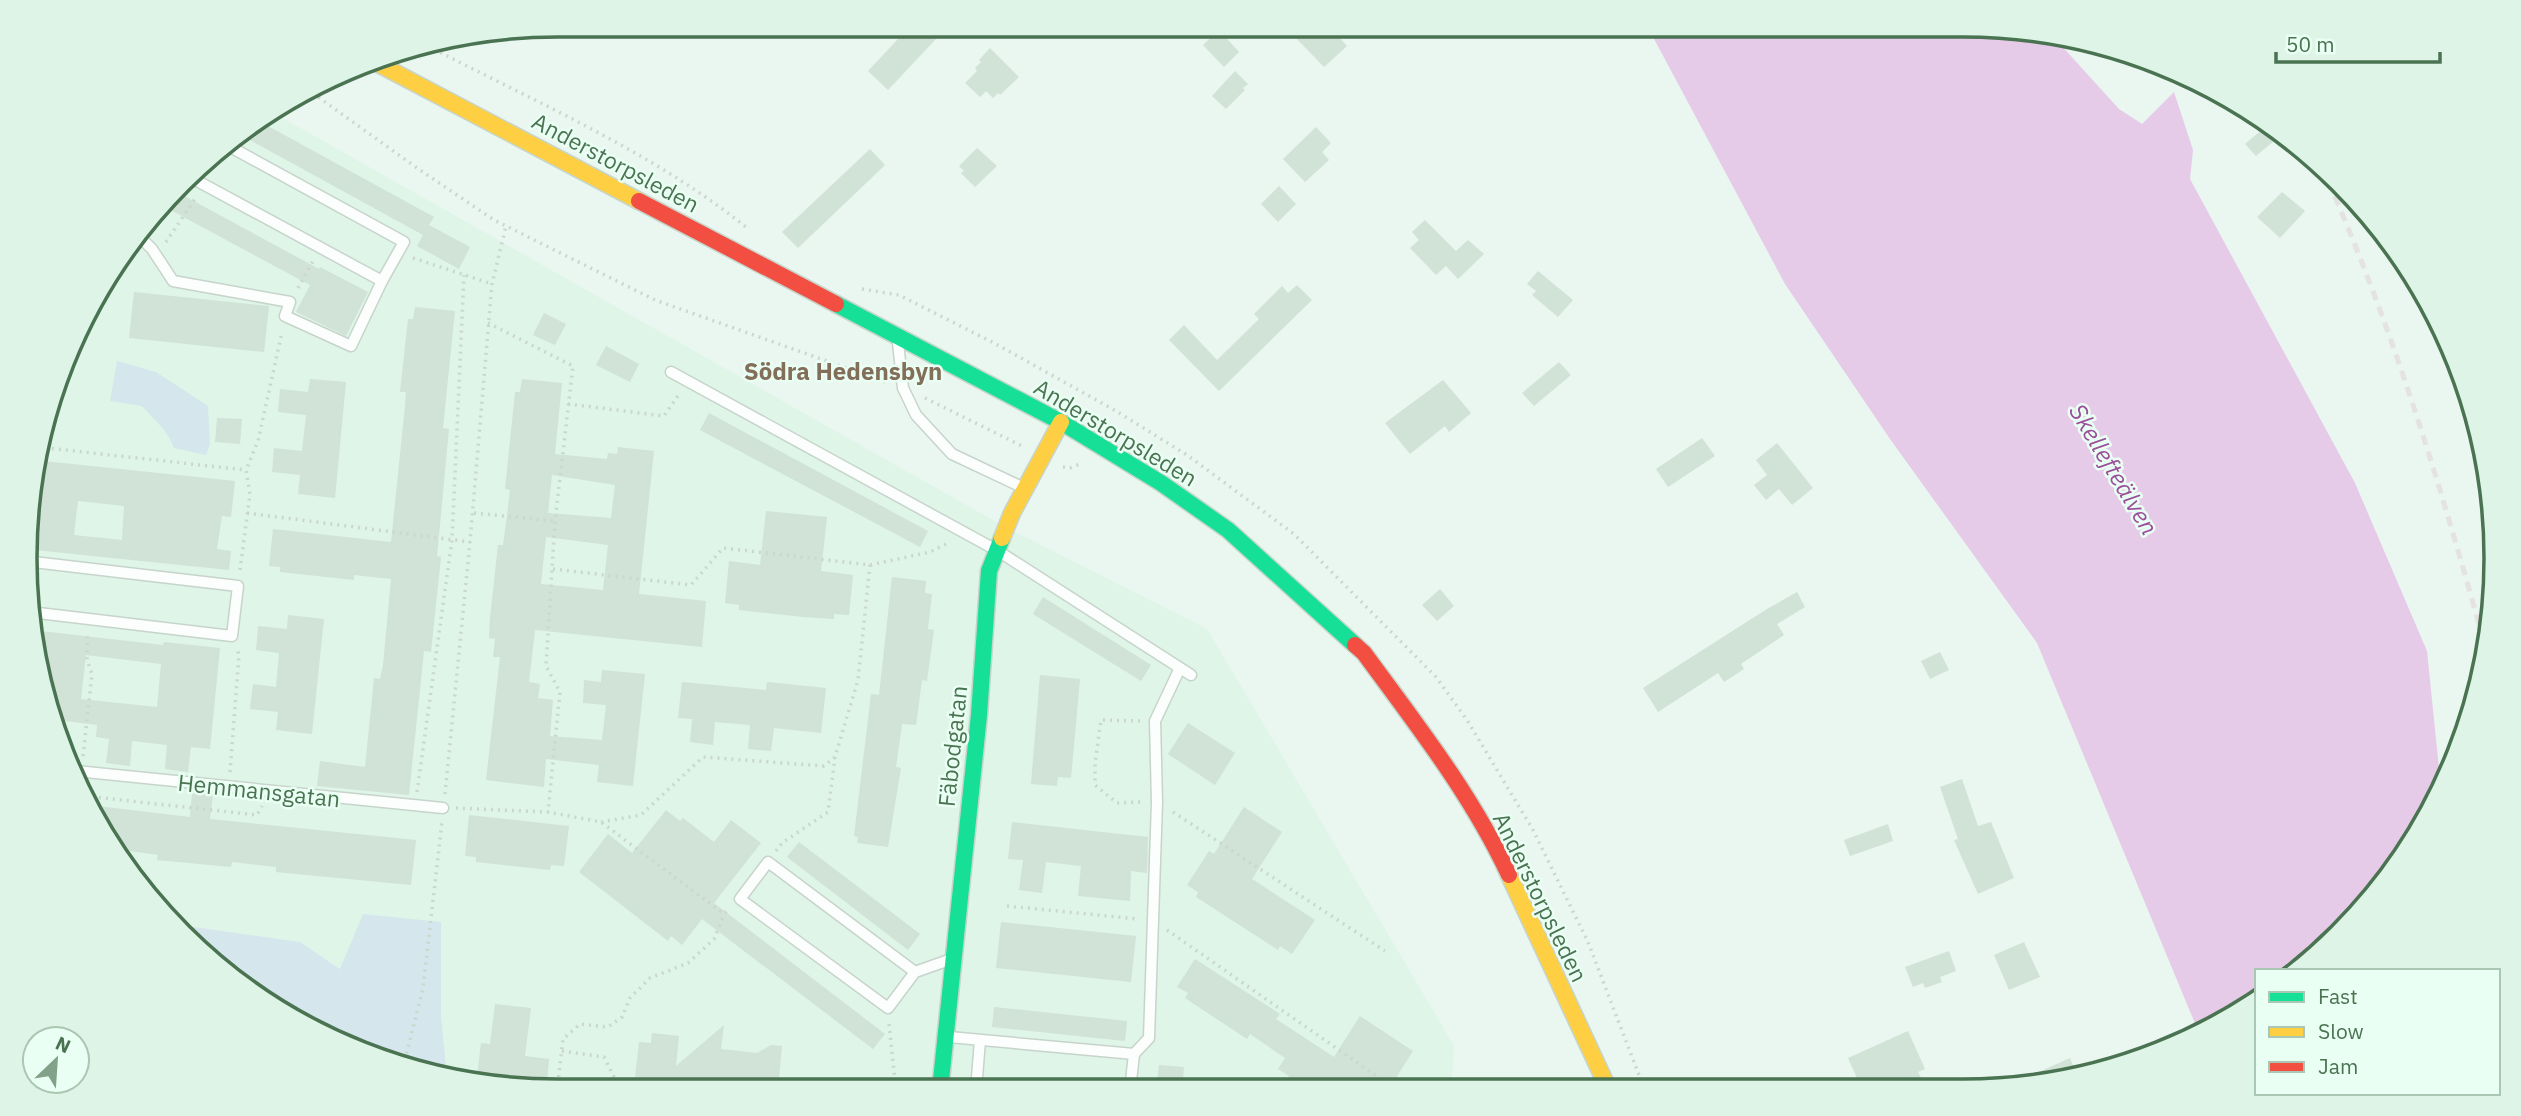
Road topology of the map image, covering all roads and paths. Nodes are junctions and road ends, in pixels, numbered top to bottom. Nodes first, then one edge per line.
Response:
1 (438, 51) edge
2 (383, 67) edge
3 (317, 96) edge
4 (235, 149) edge
5 (198, 181) edge
6 (203, 184) junction
7 (506, 226) junction
8 (749, 229) dead end
9 (144, 241) edge
10 (319, 247) junction
11 (152, 249) junction
12 (397, 253) junction
13 (464, 275) junction
14 (382, 281) junction
15 (492, 284) junction
16 (861, 288) dead end
17 (290, 302) junction
18 (285, 316) junction
19 (488, 323) junction
20 (897, 335) junction
21 (671, 372) dead end
22 (688, 382) junction
23 (902, 388) junction
24 (568, 404) junction
25 (1061, 422) junction
26 (1096, 442) junction
27 (49, 448) edge
28 (1041, 457) junction
29 (246, 470) junction
30 (1025, 489) junction
31 (247, 513) junction
32 (472, 513) junction
33 (555, 521) junction
34 (966, 533) junction
35 (452, 540) junction
36 (470, 542) junction
37 (998, 551) junction
38 (37, 562) edge
39 (870, 565) junction
40 (553, 569) junction
41 (238, 586) junction
42 (40, 613) edge
43 (88, 619) junction
44 (232, 636) junction
45 (1180, 668) junction
46 (1191, 675) dead end
47 (1155, 721) junction
48 (835, 758) junction
49 (80, 765) edge
50 (83, 771) edge
51 (229, 788) junction
52 (268, 792) junction
53 (95, 797) edge
54 (1157, 802) junction
55 (415, 805) junction
56 (443, 808) junction
57 (548, 813) junction
58 (601, 822) junction
59 (768, 862) junction
60 (740, 899) junction
61 (1007, 906) dead end
62 (723, 914) junction
63 (1153, 920) junction
64 (1385, 951) dead end
65 (953, 959) junction
66 (915, 972) junction
67 (888, 1008) junction
68 (945, 1037) junction
69 (980, 1040) junction
70 (562, 1051) junction
71 (1134, 1054) junction
72 (406, 1056) edge
73 (559, 1079) edge
74 (614, 1079) edge
75 (895, 1079) edge
76 (941, 1079) edge
77 (977, 1079) edge
78 (1131, 1079) edge
79 (1381, 1079) edge
80 (1604, 1079) edge
81 (1641, 1079) edge

1 - 8 path
2 - 20 main road, Anderstorpsleden
3 - 7 path
4 - 12 lane
5 - 6 lane
6 - 10 lane
6 - 11 path
7 - 15 path
7 - 23 path
9 - 11 lane
10 - 14 lane
10 - 17 path
11 - 17 lane
12 - 13 path
12 - 14 lane
13 - 15 path
13 - 35 path
14 - 18 lane
15 - 19 path
16 - 81 path
17 - 18 lane
18 - 29 path
19 - 24 path
19 - 32 path
20 - 23 lane
20 - 25 main road, Anderstorpsleden
21 - 22 lane
22 - 24 path
22 - 34 lane
23 - 28 path
23 - 30 lane
24 - 33 path
25 - 26 main road, Anderstorpsleden
25 - 28 main road, Fäbodgatan
26 - 28 path
26 - 80 main road, Anderstorpsleden
27 - 29 path
28 - 30 main road, Fäbodgatan
29 - 31 path
30 - 37 main road, Fäbodgatan
31 - 35 path
31 - 41 path
32 - 33 path
32 - 36 path
33 - 40 path
34 - 37 lane
34 - 39 path
35 - 36 path
35 - 55 path
36 - 56 path
37 - 45 lane
37 - 65 main road, Fäbodgatan
38 - 41 lane
39 - 40 path
39 - 48 path
40 - 57 path
41 - 44 lane
42 - 43 lane
43 - 44 lane
43 - 49 path
44 - 51 path
45 - 46 lane
45 - 47 lane
47 - 54 lane
47 - 54 path
48 - 58 path
48 - 59 path
50 - 51 lane, Hemmansgatan
51 - 52 lane, Hemmansgatan
52 - 53 path
52 - 55 lane, Hemmansgatan
54 - 63 lane
54 - 64 path
55 - 56 lane, Hemmansgatan
56 - 57 path
56 - 72 path
57 - 58 path
58 - 62 path
59 - 60 lane
59 - 66 lane
60 - 62 path
60 - 67 lane
61 - 63 path
62 - 70 path
63 - 71 lane
63 - 79 path
65 - 66 lane
65 - 68 main road, Fäbodgatan
66 - 67 lane
67 - 75 path
68 - 69 lane
68 - 76 main road, Fäbodgatan
69 - 71 lane
69 - 77 lane
70 - 73 path
70 - 74 path
71 - 78 lane

